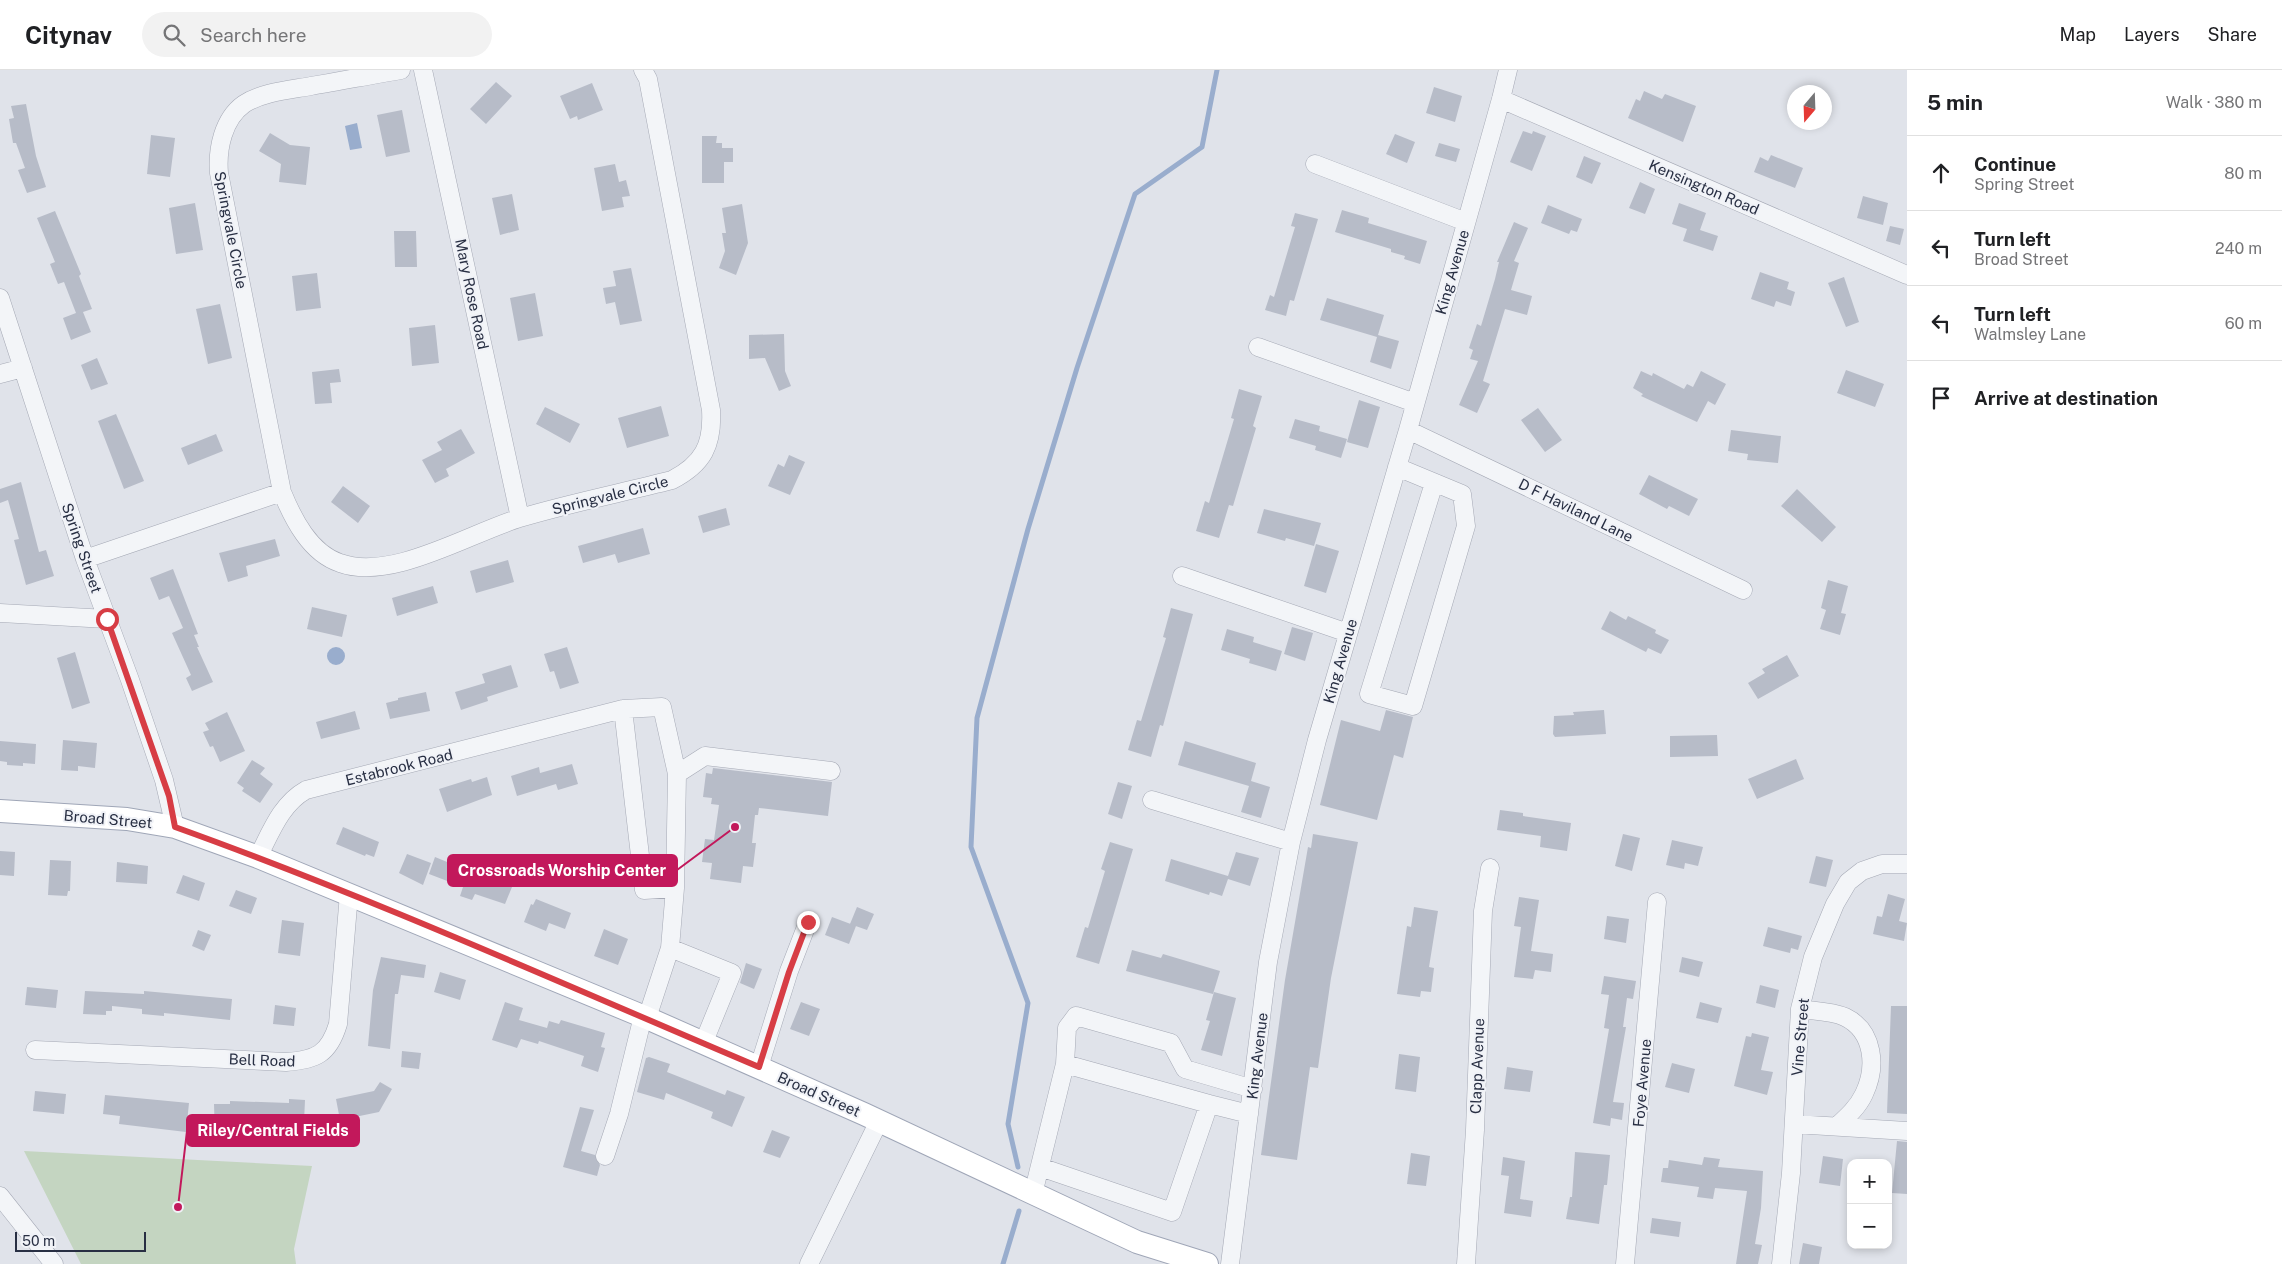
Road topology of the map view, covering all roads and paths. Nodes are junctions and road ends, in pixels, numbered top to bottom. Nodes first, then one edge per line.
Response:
1 (401, 70) edge
2 (423, 70) edge
3 (643, 70) edge
4 (1508, 70) edge
5 (1502, 99) junction
6 (1315, 164) dead end
7 (1466, 222) junction
8 (1907, 275) edge
9 (0, 298) edge
10 (1258, 347) dead end
11 (22, 368) junction
12 (0, 374) edge
13 (1415, 403) junction
14 (1408, 430) junction
15 (1397, 467) junction
16 (1434, 482) junction
17 (282, 492) junction
18 (520, 518) junction
19 (84, 559) junction
20 (1182, 576) dead end
21 (1743, 590) dead end
22 (0, 613) edge
23 (107, 619) junction
24 (1348, 633) junction
25 (623, 709) junction
26 (831, 771) dead end
27 (677, 774) junction
28 (1152, 800) dead end
29 (0, 811) edge
30 (175, 827) junction
31 (1290, 842) junction
32 (258, 857) junction
33 (1907, 864) edge
34 (1490, 868) dead end
35 (675, 888) junction
36 (349, 894) junction
37 (1657, 902) dead end
38 (808, 922) dead end
39 (670, 948) junction
40 (1800, 1009) junction
41 (645, 1017) junction
42 (703, 1044) junction
43 (34, 1050) dead end
44 (1065, 1064) junction
45 (759, 1067) junction
46 (1253, 1089) junction
47 (1209, 1104) junction
48 (1249, 1114) junction
49 (879, 1121) junction
50 (1794, 1124) junction
51 (1837, 1126) junction
52 (1907, 1131) edge
53 (605, 1156) dead end
54 (1040, 1167) junction
55 (1033, 1194) junction
56 (0, 1196) edge
57 (54, 1264) edge
58 (808, 1264) edge
59 (1207, 1264) edge
60 (1230, 1264) edge
61 (1466, 1264) edge
62 (1625, 1264) edge
63 (1781, 1264) edge

1 - 17 street, Springvale Circle
2 - 18 street, Mary Rose Road
3 - 18 street, Springvale Circle
4 - 5 street, King Avenue
5 - 7 street, King Avenue
5 - 8 street, Kensington Road
6 - 7 street
7 - 13 street, King Avenue
9 - 11 street, Spring Street
10 - 13 street
11 - 12 street
11 - 19 street, Spring Street
13 - 14 street, King Avenue
14 - 15 street, King Avenue
14 - 21 street, D F Haviland Lane
15 - 16 street
15 - 24 street, King Avenue
16 - 16 street
17 - 18 street, Springvale Circle
17 - 19 street
19 - 23 street, Spring Street
20 - 24 street
22 - 23 street
23 - 30 street, Spring Street
24 - 31 street, King Avenue
25 - 27 street, Estabrook Road
25 - 32 street, Estabrook Road
25 - 35 street
26 - 27 street
27 - 35 street
28 - 31 street
29 - 30 main road, Broad Street
30 - 32 main road, Broad Street
31 - 46 street, King Avenue
32 - 36 main road, Broad Street
33 - 40 street, Vine Street
34 - 61 street, Clapp Avenue
35 - 39 street
36 - 41 main road, Broad Street
36 - 43 street, Bell Road
37 - 62 street, Foye Avenue
38 - 45 street
39 - 41 street
39 - 42 street
40 - 50 street, Vine Street
40 - 51 street
41 - 42 main road, Broad Street
41 - 53 street
42 - 45 main road, Broad Street
44 - 46 street
44 - 47 street
44 - 54 street
45 - 49 main road, Broad Street
46 - 48 street, King Avenue
47 - 48 street
47 - 54 street
48 - 60 street, King Avenue
49 - 55 main road, Broad Street
49 - 58 street
50 - 51 street
50 - 63 street, Vine Street
51 - 52 street
54 - 55 street
55 - 59 main road, Broad Street
56 - 57 street

